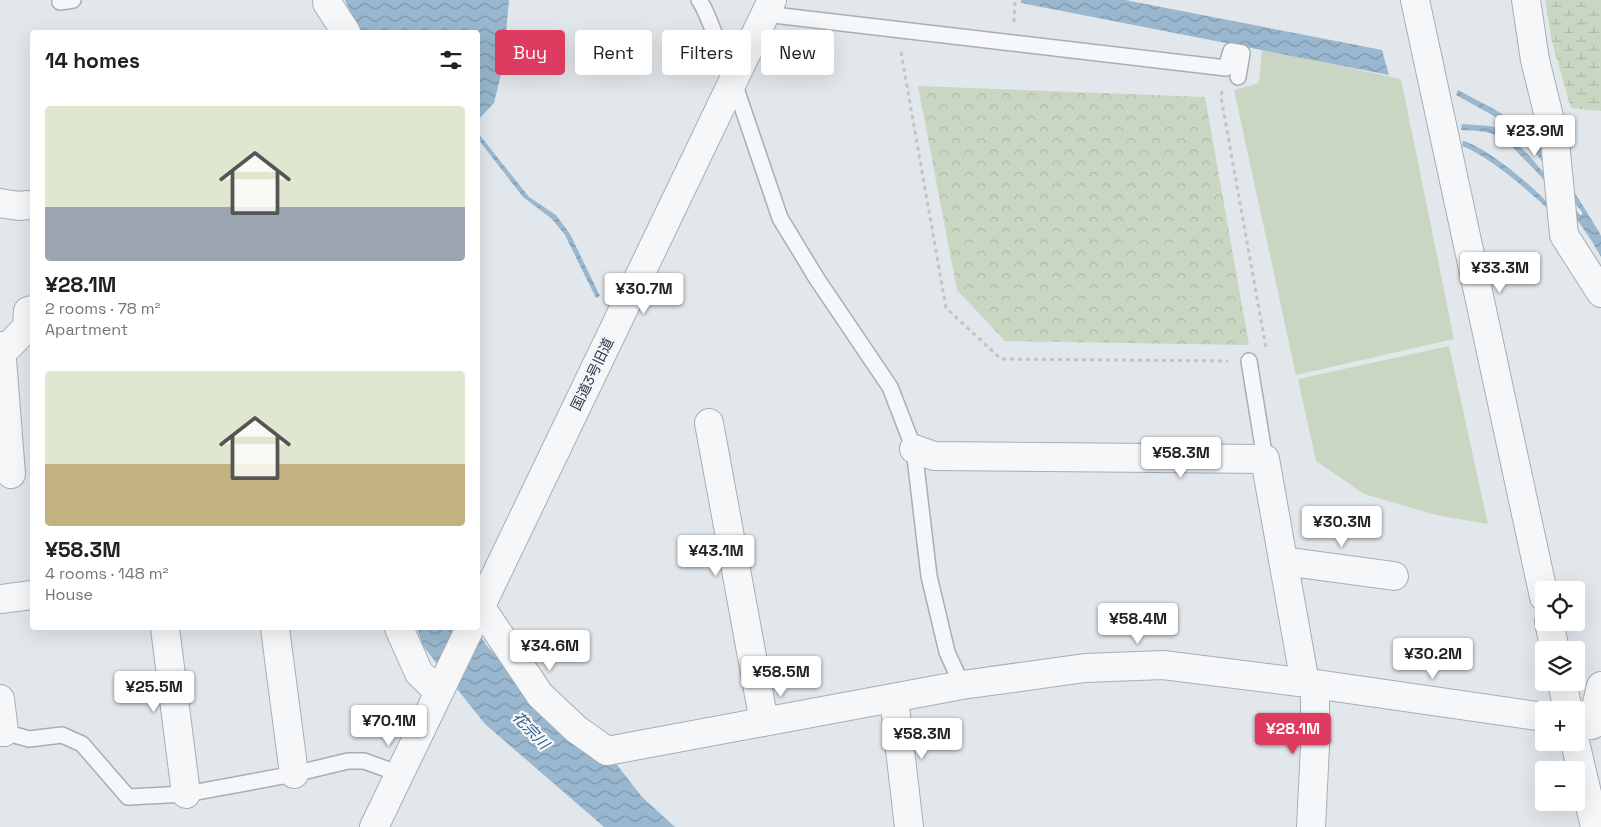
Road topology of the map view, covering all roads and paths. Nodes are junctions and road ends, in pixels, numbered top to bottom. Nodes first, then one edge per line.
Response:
1 (699, 0) edge
2 (1415, 0) edge
3 (1526, 0) edge
4 (321, 1) edge
5 (769, 7) edge
6 (897, 28) junction
7 (344, 30) edge
8 (714, 30) edge
9 (751, 44) edge
10 (1232, 73) joint
11 (736, 75) edge
12 (738, 75) edge
13 (0, 203) edge
14 (28, 205) dead end
15 (1601, 293) edge
16 (30, 310) edge
17 (1, 346) edge
18 (1249, 361) junction
19 (709, 423) dead end
20 (914, 449) junction
21 (1265, 459) junction
22 (14, 474) edge
23 (1283, 561) junction
24 (1394, 576) dead end
25 (1541, 581) edge
26 (30, 595) edge
27 (0, 599) edge
28 (480, 607) edge
29 (480, 620) edge
30 (165, 630) edge
31 (275, 630) edge
32 (400, 630) edge
33 (469, 630) edge
34 (1310, 683) junction
35 (962, 685) junction
36 (1601, 686) edge
37 (441, 689) junction
38 (894, 698) junction
39 (0, 699) edge
40 (1535, 716) edge
41 (764, 722) junction
42 (1586, 729) edge
43 (2, 732) edge
44 (294, 774) junction
45 (400, 774) junction
46 (186, 794) junction
47 (374, 827) edge
48 (909, 827) edge
49 (1311, 827) edge
50 (1595, 827) edge

1 - 8 lane
2 - 25 street
3 - 15 street
4 - 7 street
5 - 6 lane
5 - 9 street, 国道3号旧道
6 - 10 lane
6 - 18 path
10 - 18 path
11 - 28 street, 国道3号旧道
12 - 20 lane
13 - 14 street
16 - 17 street
17 - 22 street
18 - 21 lane
19 - 41 street
20 - 21 street
20 - 35 lane
21 - 23 street
23 - 24 street
23 - 34 street
26 - 27 street
29 - 41 street
30 - 46 street
31 - 44 street
32 - 37 street
33 - 37 street, 国道3号旧道
34 - 35 street
34 - 40 street
34 - 49 street
35 - 38 street
36 - 42 street
37 - 45 street, 国道3号旧道
38 - 41 street
38 - 48 street
39 - 43 street
42 - 50 street
43 - 46 lane
44 - 45 lane
44 - 46 lane
45 - 47 street, 国道3号旧道

